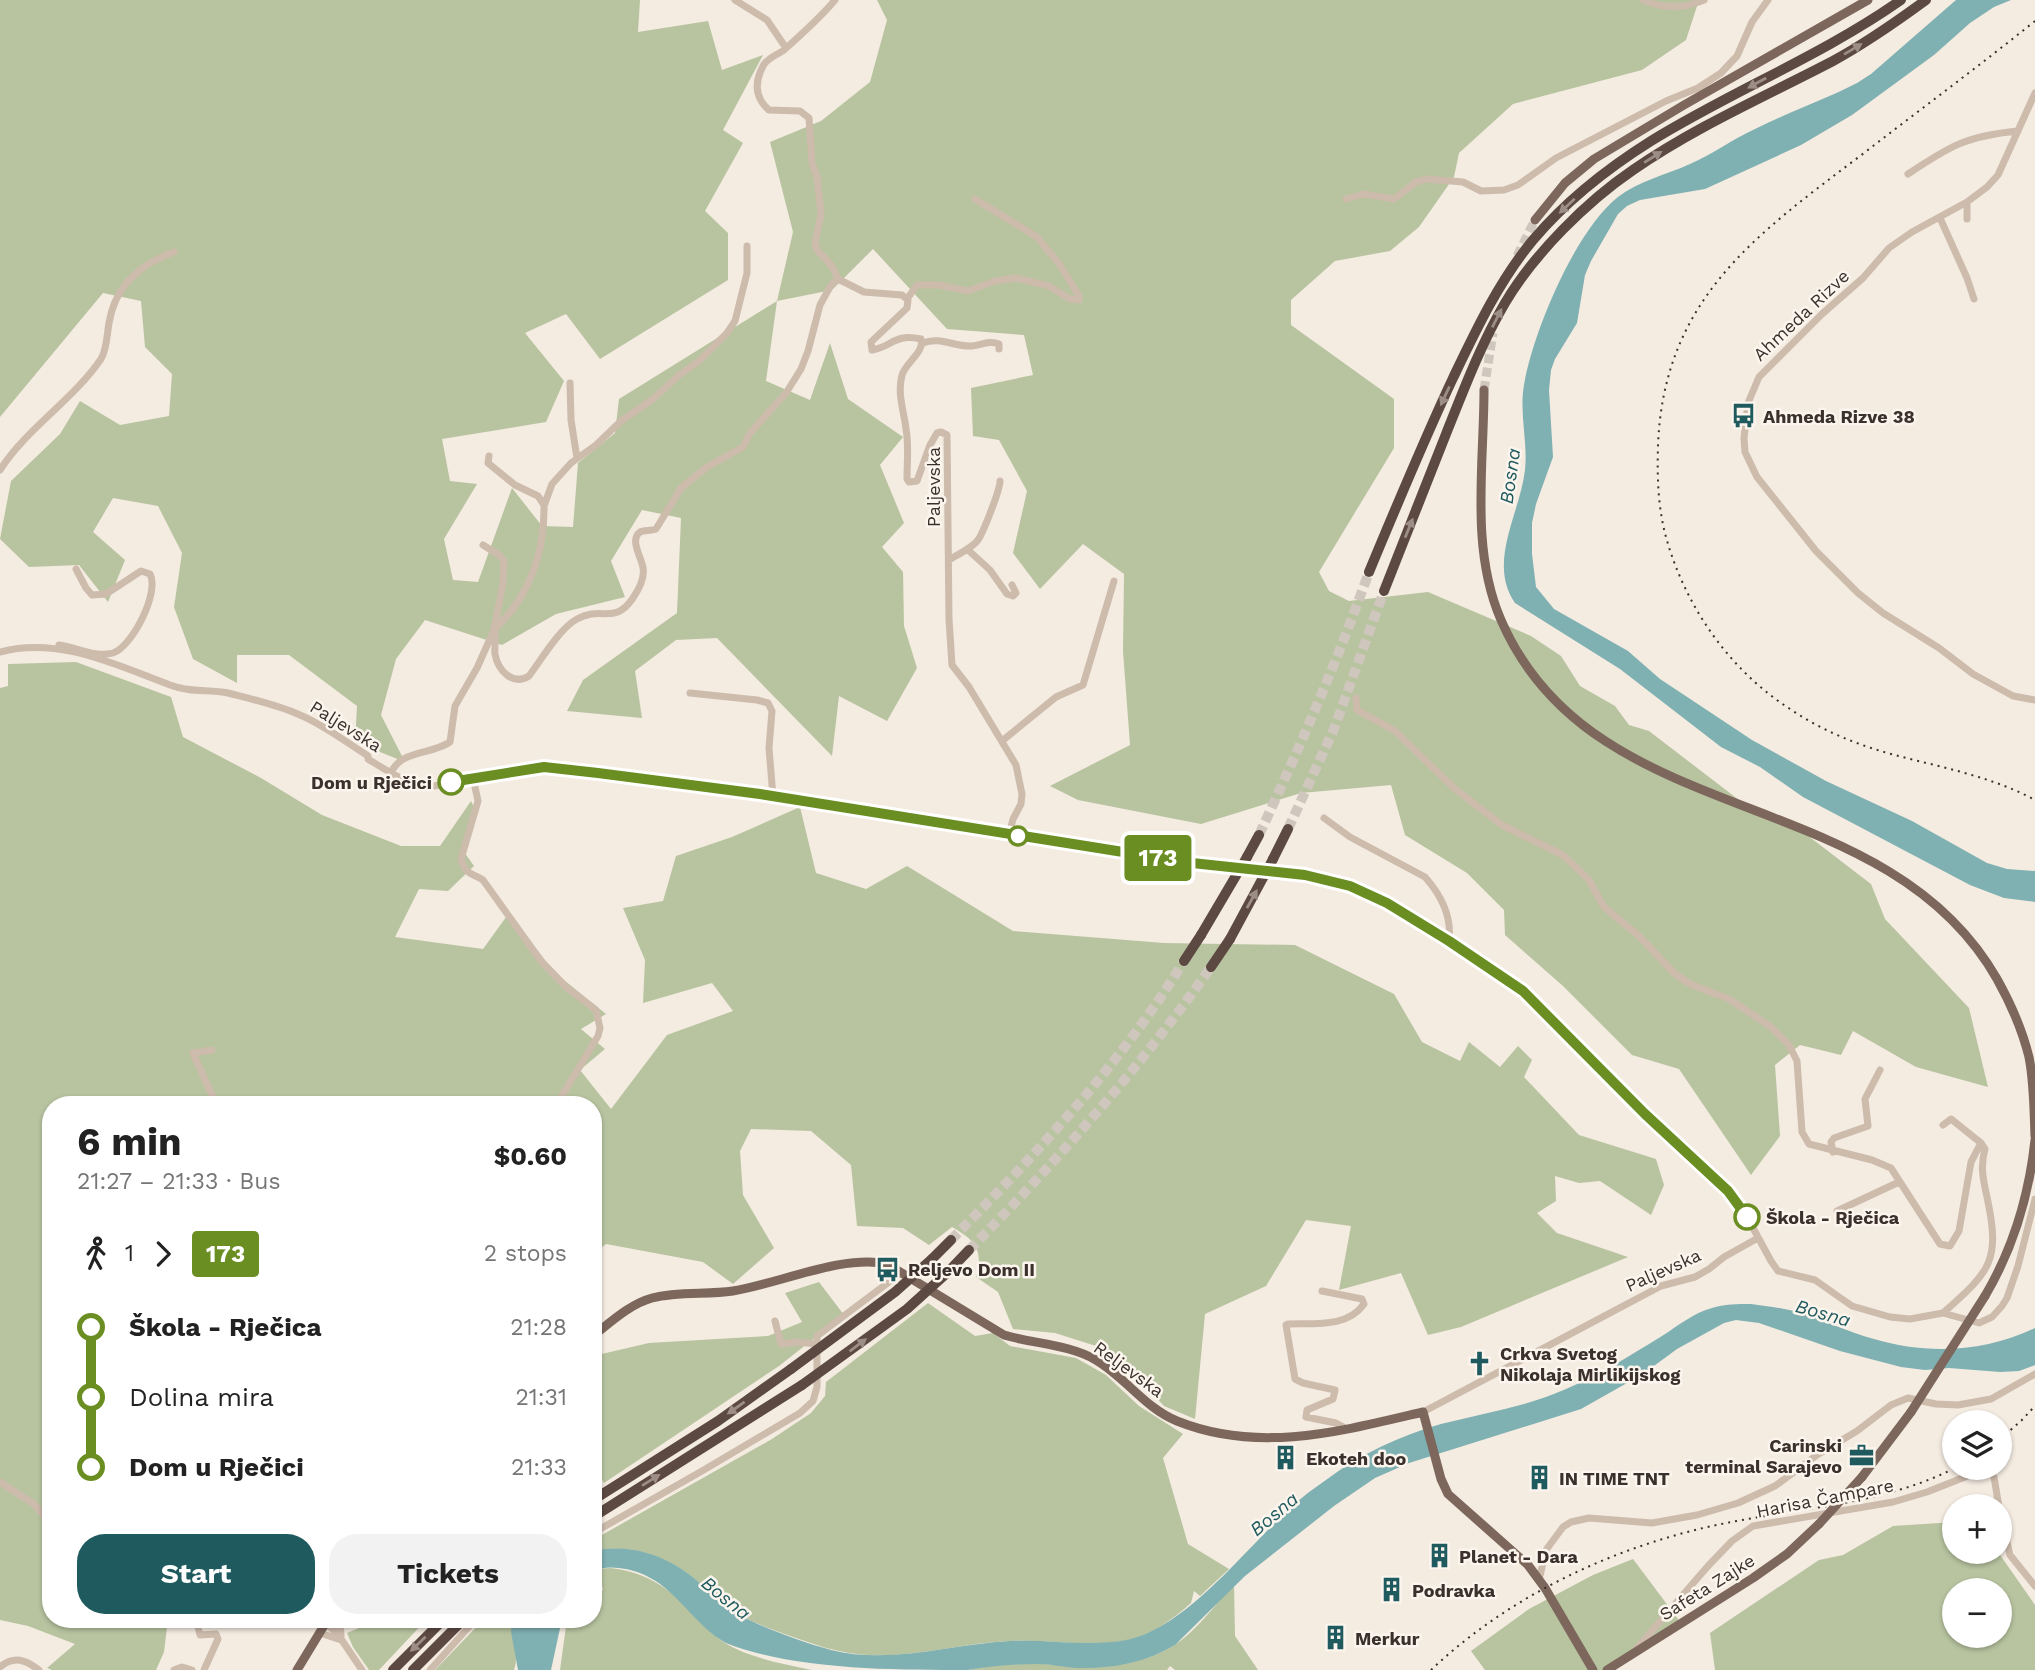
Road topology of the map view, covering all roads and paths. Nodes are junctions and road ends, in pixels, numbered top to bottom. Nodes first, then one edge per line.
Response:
1 (735, 0) edge
2 (835, 0) edge
3 (1643, 0) edge
4 (1703, 0) edge
5 (1768, 0) edge
6 (1868, 0) edge
7 (1901, 0) edge
8 (1926, 0) edge
9 (786, 48) junction
10 (2035, 93) edge
11 (1681, 100) junction
12 (2032, 107) edge
13 (2018, 131) junction
14 (1908, 174) dead end
15 (975, 199) dead end
16 (1346, 199) dead end
17 (1967, 202) junction
18 (1940, 218) junction
19 (1967, 219) dead end
20 (1535, 220) tunnel mouth
21 (747, 246) dead end
22 (174, 252) dead end
23 (838, 279) junction
24 (907, 299) junction
25 (1974, 299) dead end
26 (923, 343) junction
27 (999, 349) dead end
28 (570, 383) dead end
29 (1484, 390) tunnel mouth
30 (489, 456) dead end
31 (577, 458) junction
32 (0, 470) edge
33 (1000, 481) dead end
34 (544, 506) junction
35 (483, 545) dead end
36 (967, 549) junction
37 (949, 560) junction
38 (76, 569) dead end
39 (1368, 572) tunnel mouth
40 (1114, 581) dead end
41 (1012, 585) dead end
42 (1384, 591) tunnel mouth
43 (494, 630) junction
44 (41, 648) junction
45 (0, 652) edge
46 (690, 694) dead end
47 (1356, 698) dead end
48 (2035, 700) edge
49 (1002, 741) junction
50 (391, 773) junction
51 (473, 778) junction
52 (774, 797) junction
53 (1324, 818) dead end
54 (1288, 829) tunnel mouth
55 (1009, 835) junction
56 (1259, 835) tunnel mouth
57 (1449, 941) junction
58 (1184, 961) tunnel mouth
59 (1211, 967) tunnel mouth
60 (212, 1050) dead end
61 (1880, 1070) dead end
62 (212, 1096) edge
63 (562, 1096) edge
64 (1943, 1125) dead end
65 (2035, 1138) edge
66 (1981, 1143) junction
67 (1833, 1152) junction
68 (1899, 1182) junction
69 (2035, 1199) edge
70 (1837, 1211) dead end
71 (1758, 1238) junction
72 (951, 1240) tunnel mouth
73 (969, 1250) tunnel mouth
74 (901, 1273) junction
75 (1322, 1291) dead end
76 (1943, 1313) junction
77 (775, 1321) dead end
78 (602, 1329) edge
79 (817, 1344) junction
80 (2035, 1374) edge
81 (1424, 1417) junction
82 (1348, 1429) junction
83 (0, 1482) edge
84 (602, 1494) edge
85 (1997, 1494) edge
86 (602, 1511) edge
87 (42, 1513) edge
88 (602, 1528) edge
89 (2012, 1557) edge
90 (1539, 1580) junction
91 (2035, 1586) edge
92 (198, 1628) edge
93 (323, 1628) edge
94 (333, 1628) edge
95 (341, 1628) edge
96 (434, 1628) edge
97 (455, 1628) edge
98 (468, 1628) edge
99 (320, 1633) junction
100 (342, 1641) junction
101 (1634, 1652) junction
102 (0, 1667) edge
103 (39, 1670) edge
104 (174, 1670) edge
105 (192, 1670) edge
106 (204, 1670) edge
107 (297, 1670) edge
108 (362, 1670) edge
109 (393, 1670) edge
110 (413, 1670) edge
111 (430, 1670) edge
112 (1594, 1670) edge
113 (1607, 1670) edge

1 - 9 street
2 - 9 street
3 - 4 street
5 - 11 street
6 - 11 main road
7 -> 39 highway
42 -> 8 highway
9 - 23 street
10 - 12 street, Ahmeda Rizve
11 - 16 street
11 - 20 main road
12 - 13 street, Ahmeda Rizve
13 - 14 street
13 - 17 street, Ahmeda Rizve
15 - 24 street
17 - 18 street, Ahmeda Rizve
17 - 19 street
18 - 25 street
18 - 48 street, Ahmeda Rizve
21 - 31 street
22 - 32 street
23 - 24 street
23 - 43 street
24 - 26 street
26 - 27 street
26 - 37 street, Paljevska
28 - 31 street
29 - 65 main road, Safeta Zajke
30 - 34 street
31 - 34 street
33 - 36 street
34 - 43 street
35 - 43 street
36 - 37 street
36 - 41 street
37 - 49 street, Paljevska
38 - 44 street
40 - 49 street
43 - 50 street
44 - 45 street, Paljevska
44 - 50 street, Paljevska
46 - 52 street
47 - 67 street
49 - 55 street, Paljevska
50 - 51 street, Paljevska
51 - 52 street, Paljevska
51 - 63 street
52 - 55 street, Paljevska
53 - 57 street
59 -> 54 highway, bridge
55 - 57 street, Paljevska
56 - 58 highway, bridge
57 - 71 street, Paljevska
60 - 62 street
61 - 67 street
64 - 66 street
65 - 101 main road, Safeta Zajke, bridge
66 - 68 street
66 - 76 street
67 - 68 street
68 - 70 street
69 - 76 street
71 - 76 street
71 - 81 street, Paljevska
72 -> 84 highway, bridge
86 -> 73 highway, bridge
74 - 78 main road, Reljevska
74 - 79 street
74 - 82 main road, Reljevska
75 - 82 street
77 - 79 street
79 - 88 street
80 - 90 street
81 - 82 main road, Reljevska
81 - 90 main road
83 - 87 street
85 - 101 street, Harisa Čampare
89 - 91 street
90 - 112 main road
92 - 106 street
93 - 99 main road
94 - 100 street
95 - 100 street
96 -> 109 highway
97 - 110 highway
98 - 111 street
99 - 100 street
99 - 107 main road
100 - 108 street
101 - 113 main road, Safeta Zajke
102 - 103 street
104 - 105 street

